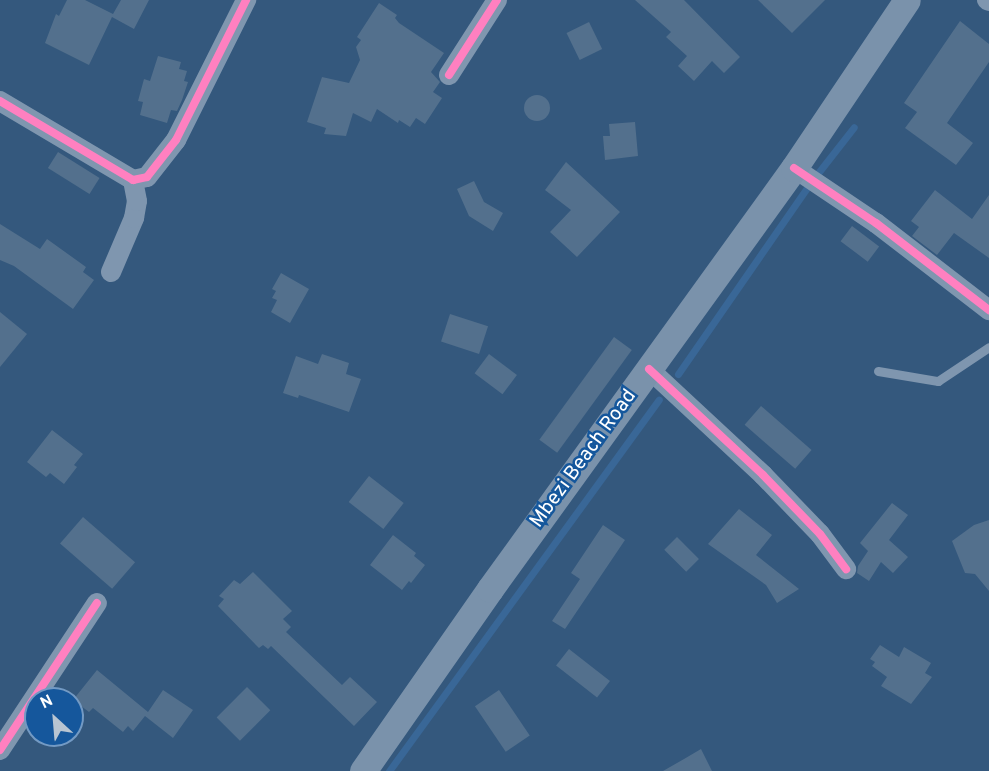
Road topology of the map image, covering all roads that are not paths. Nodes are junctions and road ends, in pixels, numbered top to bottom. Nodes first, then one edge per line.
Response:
1 (246, 0) edge
2 (497, 0) edge
3 (907, 0) edge
4 (450, 75) dead end
5 (0, 101) edge
6 (794, 168) junction
7 (133, 180) junction
8 (111, 272) dead end
9 (989, 310) edge
10 (989, 347) edge
11 (649, 369) junction
12 (878, 371) dead end
13 (846, 569) dead end
14 (97, 603) dead end
15 (0, 750) edge
16 (363, 771) edge

1 - 7 street
2 - 4 street
3 - 6 main road, Mbezi Beach Road
5 - 7 street
6 - 9 street
6 - 11 main road, Mbezi Beach Road
7 - 8 street
10 - 12 lane
11 - 13 street
11 - 16 main road, Mbezi Beach Road
14 - 15 street

